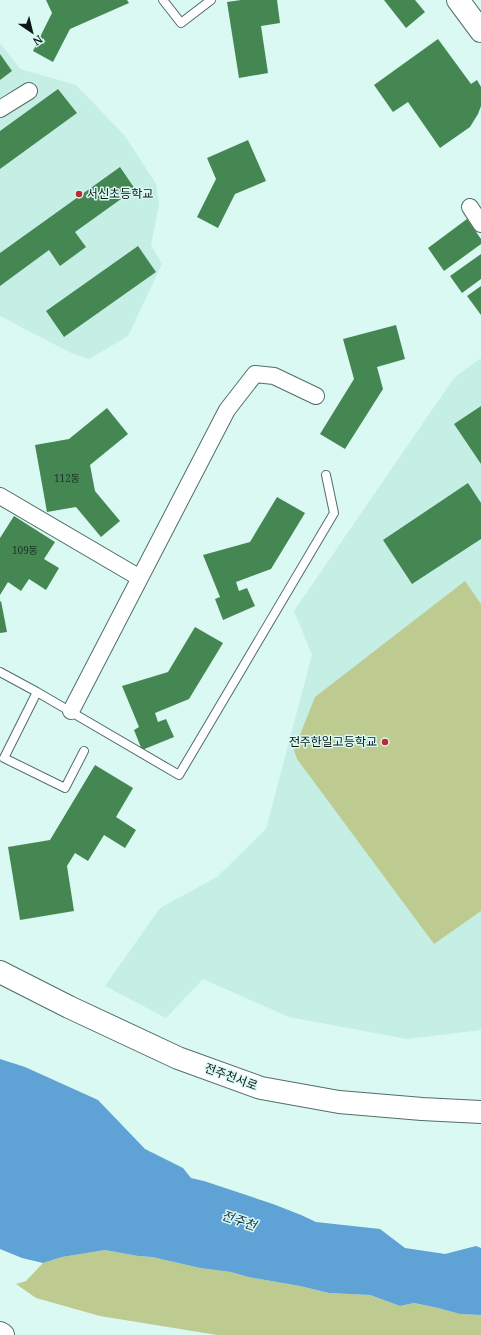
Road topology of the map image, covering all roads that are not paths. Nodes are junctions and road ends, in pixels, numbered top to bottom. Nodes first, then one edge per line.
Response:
1 (163, 0) edge
2 (211, 0) edge
3 (458, 0) edge
4 (481, 31) edge
5 (29, 91) dead end
6 (0, 109) edge
7 (470, 206) dead end
8 (481, 224) edge
9 (316, 396) dead end
10 (326, 475) dead end
11 (0, 496) edge
12 (140, 578) junction
13 (0, 672) edge
14 (37, 692) junction
15 (71, 711) junction
16 (84, 751) dead end
17 (0, 972) edge
18 (481, 1112) edge
19 (0, 1333) edge
20 (3, 1335) edge

1 - 2 lane
3 - 4 street
5 - 6 street
7 - 8 street
9 - 12 street
10 - 15 lane
11 - 12 street
12 - 15 street
13 - 14 lane
14 - 15 lane
14 - 16 lane
17 - 18 street, 전주천서로
19 - 20 street

